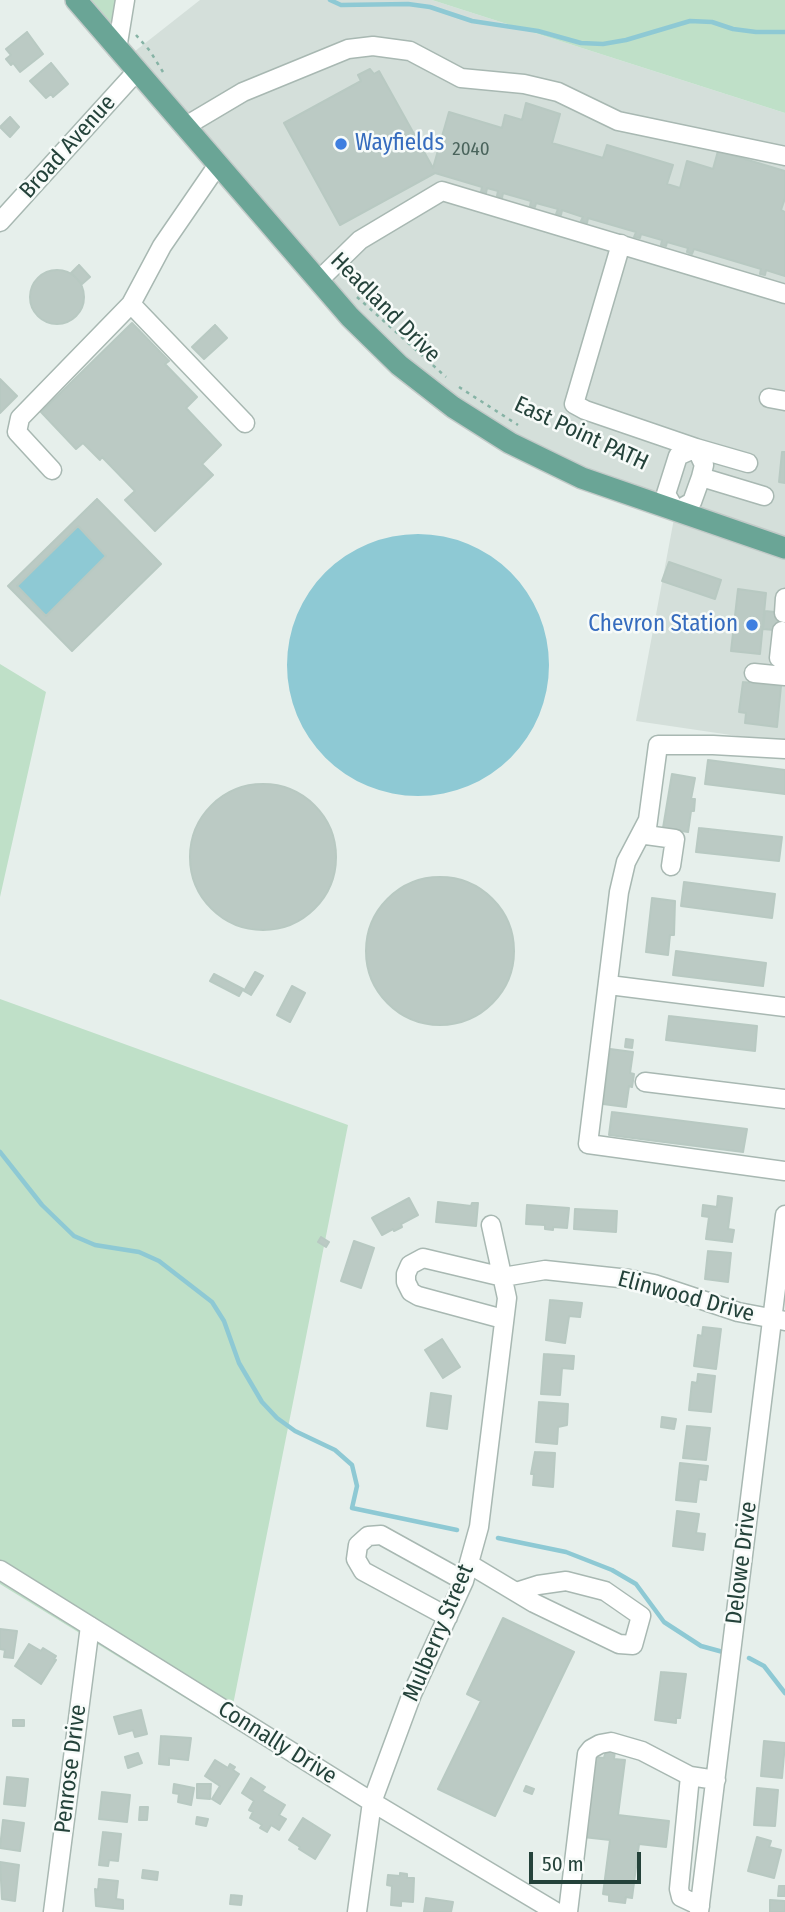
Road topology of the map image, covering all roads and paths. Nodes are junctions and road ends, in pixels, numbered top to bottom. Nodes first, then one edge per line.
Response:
1 (76, 0) edge
2 (125, 0) edge
3 (141, 40) dead end
4 (117, 49) junction
5 (136, 72) junction
6 (164, 72) dead end
7 (184, 127) junction
8 (785, 156) edge
9 (217, 166) junction
10 (0, 222) edge
11 (621, 244) junction
12 (318, 281) junction
13 (785, 294) edge
14 (356, 295) dead end
15 (131, 304) junction
16 (245, 423) dead end
17 (521, 427) dead end
18 (696, 448) junction
19 (748, 463) dead end
20 (52, 470) dead end
21 (701, 477) junction
22 (764, 496) dead end
23 (676, 511) junction
24 (785, 548) edge
25 (754, 673) dead end
26 (785, 676) edge
27 (785, 749) edge
28 (647, 822) junction
29 (671, 866) dead end
30 (609, 985) junction
31 (785, 1007) edge
32 (645, 1082) dead end
33 (785, 1099) edge
34 (785, 1171) edge
35 (785, 1215) edge
36 (491, 1225) dead end
37 (503, 1277) junction
38 (503, 1320) junction
39 (779, 1320) edge
40 (0, 1570) edge
41 (467, 1573) junction
42 (516, 1592) junction
43 (448, 1618) junction
44 (90, 1626) junction
45 (690, 1776) junction
46 (716, 1780) junction
47 (372, 1802) junction
48 (700, 1909) edge
49 (53, 1912) edge
50 (357, 1912) edge
51 (556, 1912) edge
52 (568, 1912) edge

1 - 4 main road, Headland Drive
2 - 4 street
3 - 6 path
4 - 5 main road, Headland Drive
5 - 7 main road, Headland Drive
5 - 10 street, Broad Avenue
7 - 8 street
7 - 9 main road, Headland Drive
9 - 12 main road, Headland Drive
9 - 15 street
11 - 12 street
11 - 13 street
11 - 18 street
12 - 23 main road, Headland Drive
14 - 17 path, East Point PATH
15 - 16 street
15 - 20 street
18 - 19 street
18 - 21 street
18 - 23 street
21 - 22 street
21 - 23 street
23 - 24 main road, Headland Drive
25 - 26 street
27 - 28 street
28 - 29 street
28 - 30 street
30 - 31 street
30 - 34 street
32 - 33 street
35 - 39 street, Delowe Drive
36 - 37 street, Mulberry Street
37 - 38 street, Mulberry Street
37 - 38 street
37 - 39 street, Elinwood Drive
38 - 41 street, Mulberry Street
39 - 46 street, Delowe Drive
40 - 44 street, Connally Drive
41 - 42 street
41 - 43 street, Mulberry Street
41 - 43 street
42 - 42 street
43 - 47 street, Mulberry Street
44 - 47 street, Connally Drive
44 - 49 street, Penrose Drive
45 - 46 street
45 - 48 street
45 - 52 street
46 - 48 street, Delowe Drive
47 - 50 street, Mulberry Street
47 - 51 street, Connally Drive

